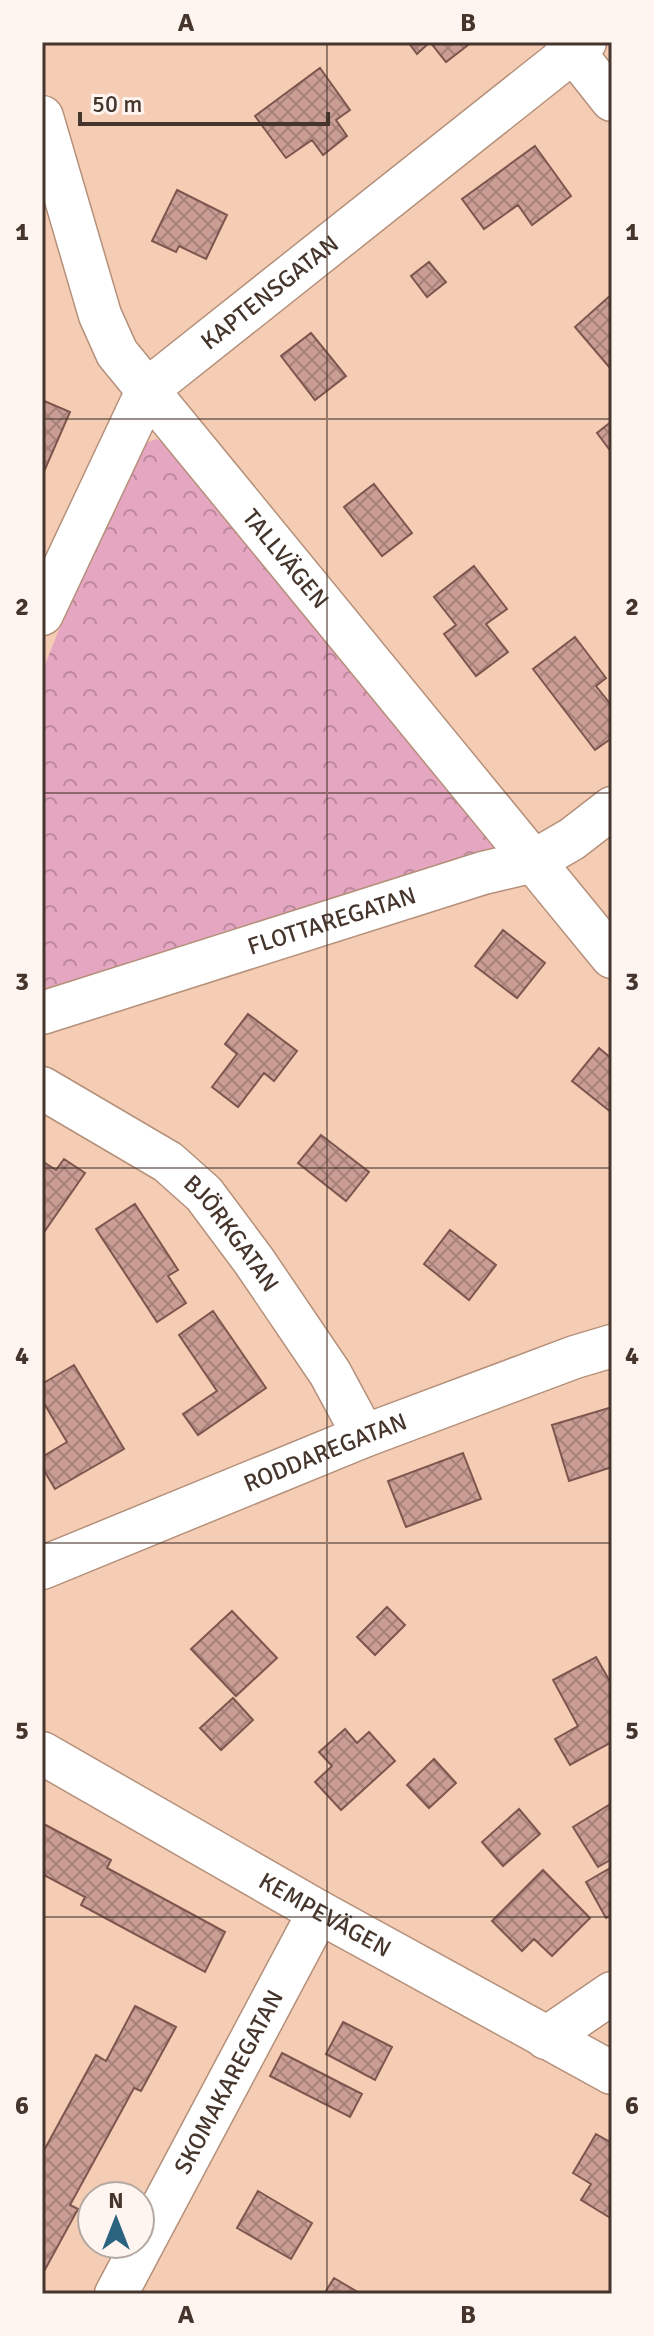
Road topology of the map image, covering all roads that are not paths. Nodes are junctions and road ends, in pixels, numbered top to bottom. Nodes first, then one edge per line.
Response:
1 (575, 45) edge
2 (612, 100) edge
3 (42, 117) edge
4 (148, 389) junction
5 (42, 614) edge
6 (612, 808) edge
7 (534, 861) junction
8 (612, 957) edge
9 (42, 1013) edge
10 (42, 1088) edge
11 (612, 1346) edge
12 (364, 1436) junction
13 (42, 1568) edge
14 (42, 1753) edge
15 (319, 1912) junction
16 (612, 1993) edge
17 (546, 2038) junction
18 (612, 2073) edge
19 (116, 2294) edge

1 - 2 street
1 - 4 street, KAPTENSGATAN
3 - 4 street, TALLVÄGEN
4 - 5 street, KAPTENSGATAN
4 - 7 street, TALLVÄGEN
6 - 7 street, FLOTTAREGATAN
7 - 8 street, TALLVÄGEN
7 - 9 street, FLOTTAREGATAN
10 - 12 street, BJÖRKGATAN
11 - 12 street, RODDAREGATAN
12 - 13 street, RODDAREGATAN
14 - 15 street, KEMPEVÄGEN
15 - 17 street, KEMPEVÄGEN
15 - 19 street, SKOMAKAREGATAN
16 - 17 street
17 - 18 street, KEMPEVÄGEN

